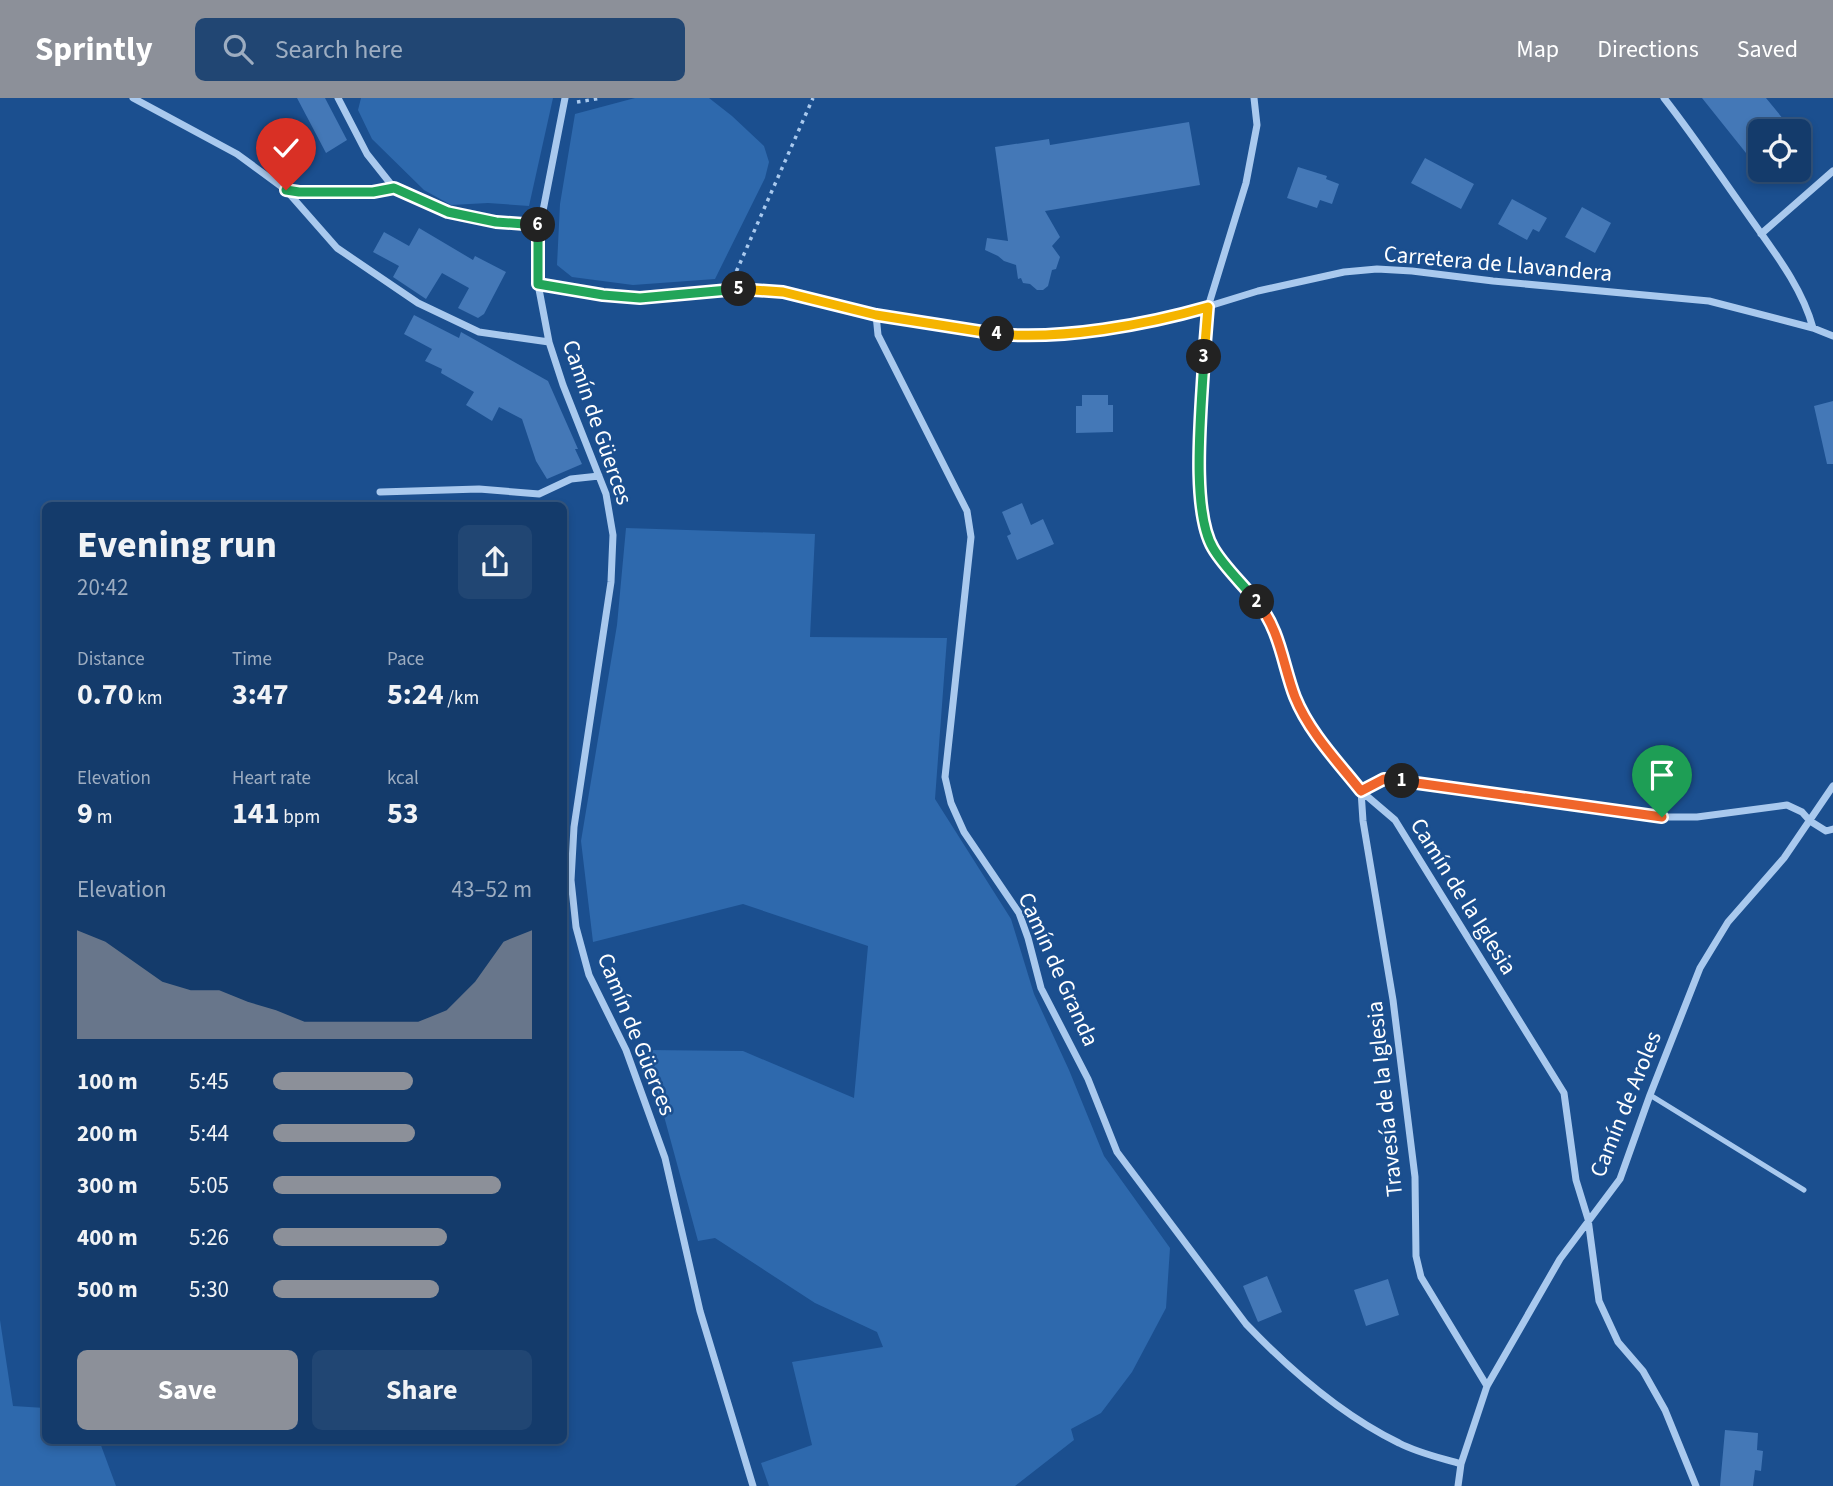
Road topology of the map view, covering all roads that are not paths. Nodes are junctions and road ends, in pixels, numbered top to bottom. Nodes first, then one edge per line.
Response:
1 (133, 98) edge
2 (338, 98) edge
3 (1254, 98) edge
4 (1664, 98) edge
5 (565, 101) edge
6 (1833, 172) edge
7 (540, 226) junction
8 (1761, 234) junction
9 (538, 284) junction
10 (1208, 307) junction
11 (876, 315) junction
12 (1813, 328) junction
13 (1833, 336) edge
14 (549, 342) junction
15 (598, 475) junction
16 (380, 492) dead end
17 (1833, 786) edge
18 (1361, 791) junction
19 (1810, 821) junction
20 (1833, 829) edge
21 (1650, 1095) junction
22 (1804, 1190) dead end
23 (1588, 1219) junction
24 (1487, 1386) junction
25 (1461, 1464) junction
26 (753, 1486) edge
27 (1458, 1486) edge
28 (1696, 1486) edge

1 - 14 street
2 - 7 street
3 - 10 street, Camín de la Iglesia
4 - 8 street
5 - 7 street, Camín de Güerces
6 - 8 street
7 - 9 street, Camín de Güerces
8 - 12 street
9 - 11 street, Carretera de Llavandera
9 - 14 street, Camín de Güerces
10 - 11 street, Carretera de Llavandera
10 - 12 street, Carretera de Llavandera
10 - 18 street, Camín de la Iglesia
11 - 25 street, Camín de Granda
12 - 13 street, Carretera de Llavandera
14 - 15 street, Camín de Güerces
15 - 16 street
15 - 26 street, Camín de Güerces
17 - 19 street, Camín de Aroles
18 - 19 street
18 - 23 street, Camín de la Iglesia
18 - 24 street, Travesía de la Iglesia
19 - 20 street
19 - 21 street, Camín de Aroles
21 - 22 lane
21 - 23 street, Camín de Aroles
23 - 24 street, Camín de Aroles
23 - 28 street, Camín de la Iglesia
24 - 25 street, Camín de Aroles
25 - 27 street, Camín de Aroles

